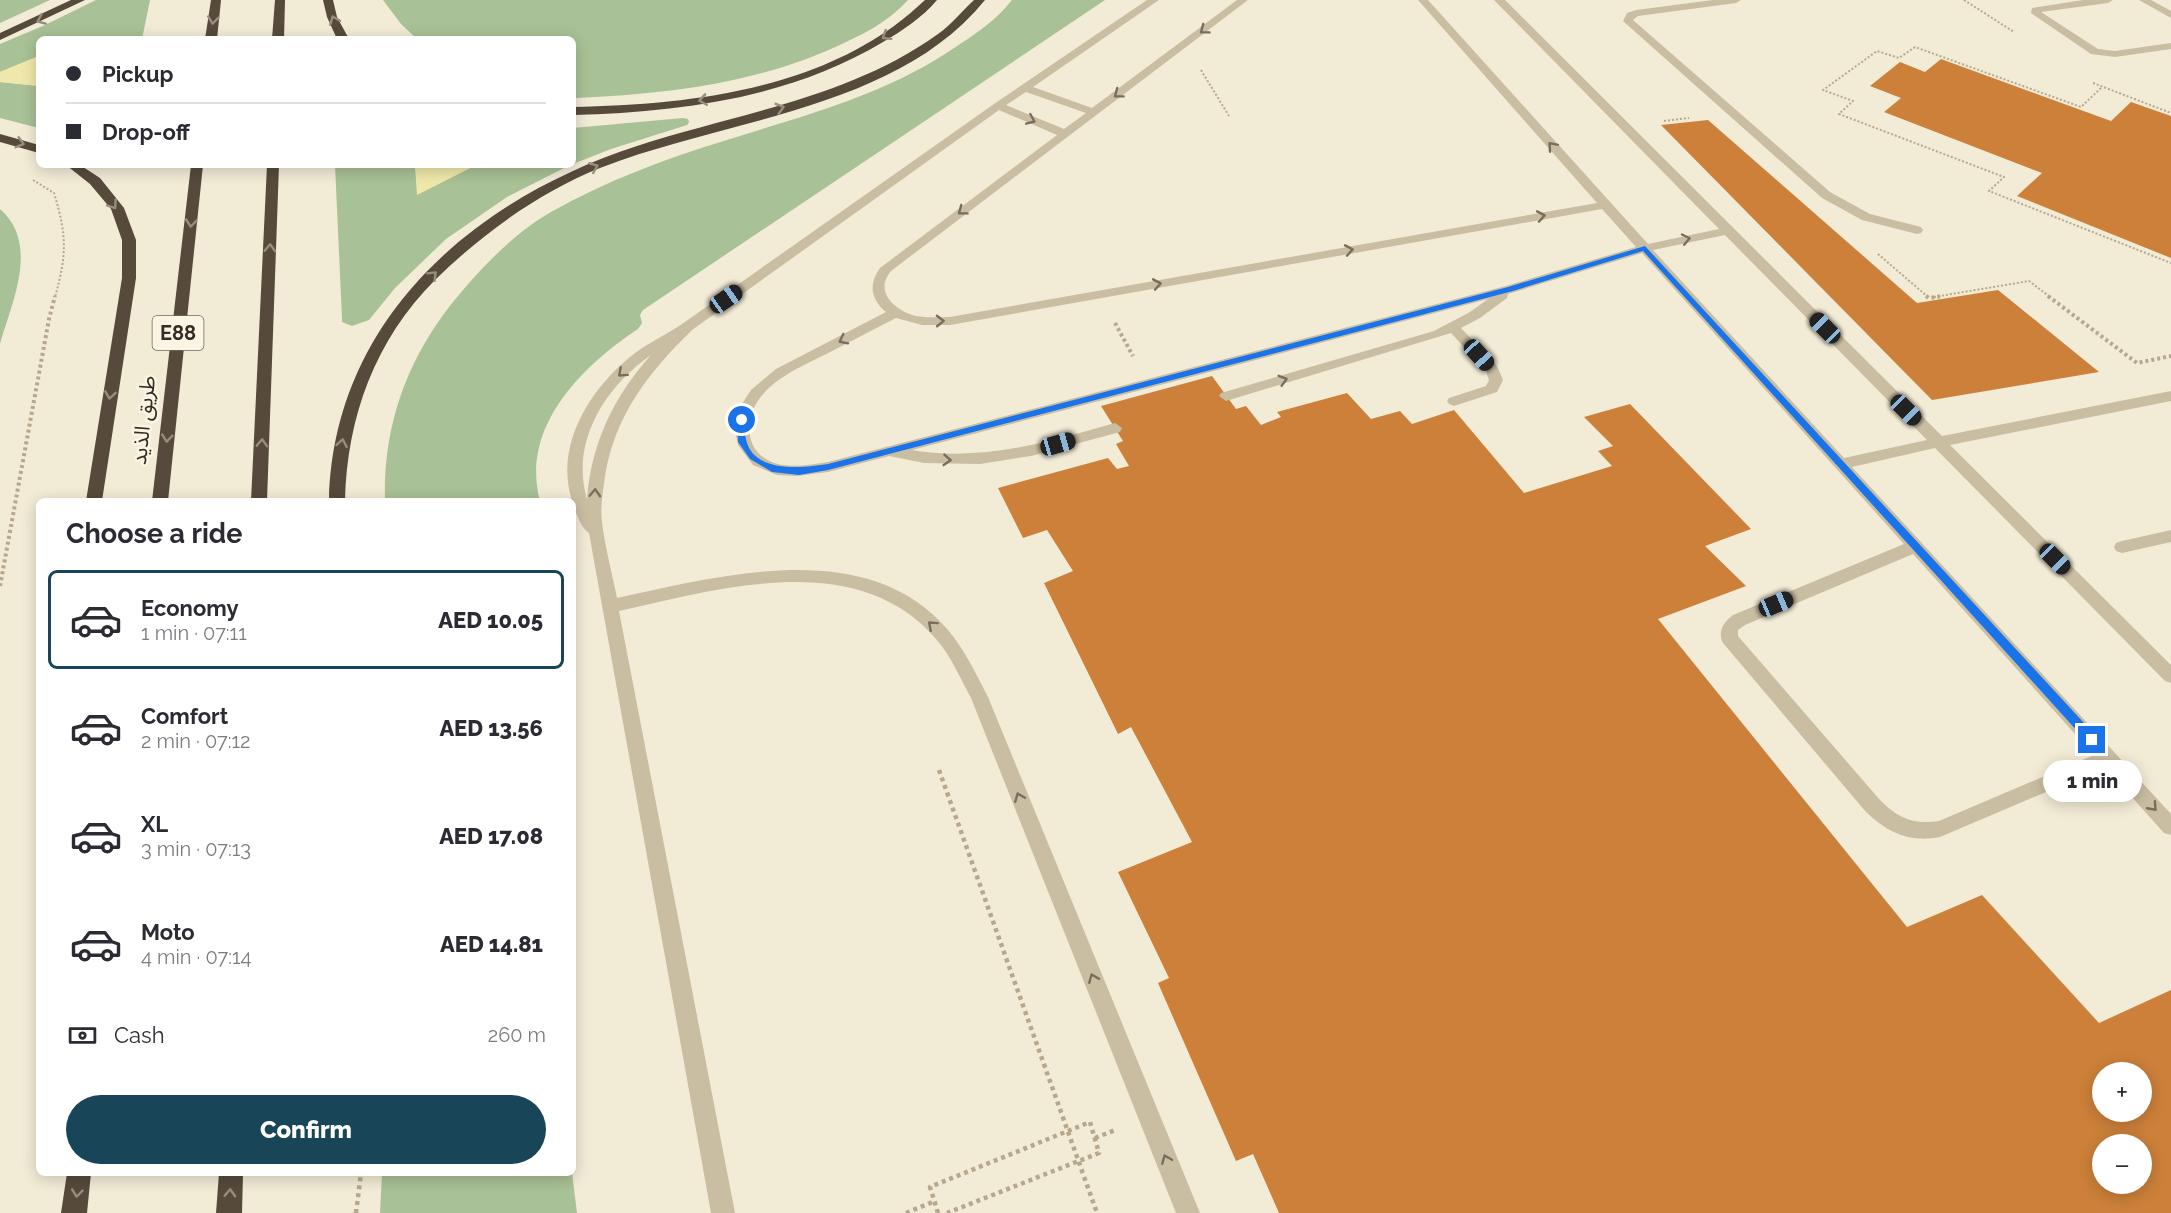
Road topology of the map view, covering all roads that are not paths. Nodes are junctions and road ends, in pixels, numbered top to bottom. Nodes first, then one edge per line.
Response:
1 (81, 0) edge
2 (216, 0) edge
3 (280, 0) edge
4 (328, 0) edge
5 (932, 0) edge
6 (980, 0) edge
7 (1154, 0) edge
8 (1242, 0) edge
9 (1423, 0) edge
10 (1499, 0) edge
11 (1736, 0) edge
12 (2108, 0) edge
13 (2144, 0) edge
14 (2171, 15) edge
15 (211, 36) edge
16 (279, 36) edge
17 (342, 36) edge
18 (0, 37) edge
19 (2171, 46) edge
20 (1024, 88) junction
21 (998, 106) junction
22 (576, 111) edge
23 (1093, 112) junction
24 (1065, 134) junction
25 (0, 138) edge
26 (36, 148) edge
27 (76, 168) edge
28 (197, 168) edge
29 (273, 168) edge
30 (1605, 205) junction
31 (1917, 230) dead end
32 (1728, 231) junction
33 (1645, 248) junction
34 (1511, 289) junction
35 (895, 313) junction
36 (687, 327) junction
37 (1453, 327) junction
38 (1226, 396) dead end
39 (2171, 396) edge
40 (1454, 401) dead end
41 (1115, 428) dead end
42 (1939, 442) junction
43 (889, 451) junction
44 (1842, 464) junction
45 (94, 498) edge
46 (160, 498) edge
47 (259, 498) edge
48 (337, 498) edge
49 (2171, 536) edge
50 (1916, 546) junction
51 (2122, 547) dead end
52 (600, 551) junction
53 (611, 606) junction
54 (2171, 675) edge
55 (2108, 757) junction
56 (2171, 827) edge
57 (79, 1176) edge
58 (231, 1176) edge
59 (74, 1213) edge
60 (230, 1213) edge
61 (723, 1213) edge
62 (1188, 1213) edge

1 -> 18 highway
2 -> 15 highway
3 - 16 highway
17 -> 4 highway
5 -> 22 highway
48 -> 6 highway
7 - 20 lane
8 -> 23 lane
30 -> 9 lane
10 - 32 lane
11 - 31 lane
12 - 19 lane
13 - 14 lane
20 - 21 lane
20 - 23 lane
21 -> 24 lane
21 - 36 lane
23 - 24 lane
24 -> 35 lane
25 -> 26 highway
27 -> 45 highway
28 -> 46 highway, طريق الذيد / E88
47 -> 29 highway
30 - 33 lane
35 -> 30 lane
33 -> 32 lane
32 - 42 lane
33 - 34 lane
33 - 44 lane
34 - 37 lane
34 - 43 lane
35 -> 43 lane
52 -> 36 lane
36 -> 52 lane
38 -> 37 lane
37 - 40 lane
39 - 42 lane
43 -> 41 lane
42 - 44 lane
42 - 54 lane
44 - 50 lane
49 - 51 lane
50 - 55 lane
50 - 55 lane
52 - 53 lane
53 - 61 lane
62 -> 53 lane
55 -> 56 lane
57 -> 59 highway
60 -> 58 highway

